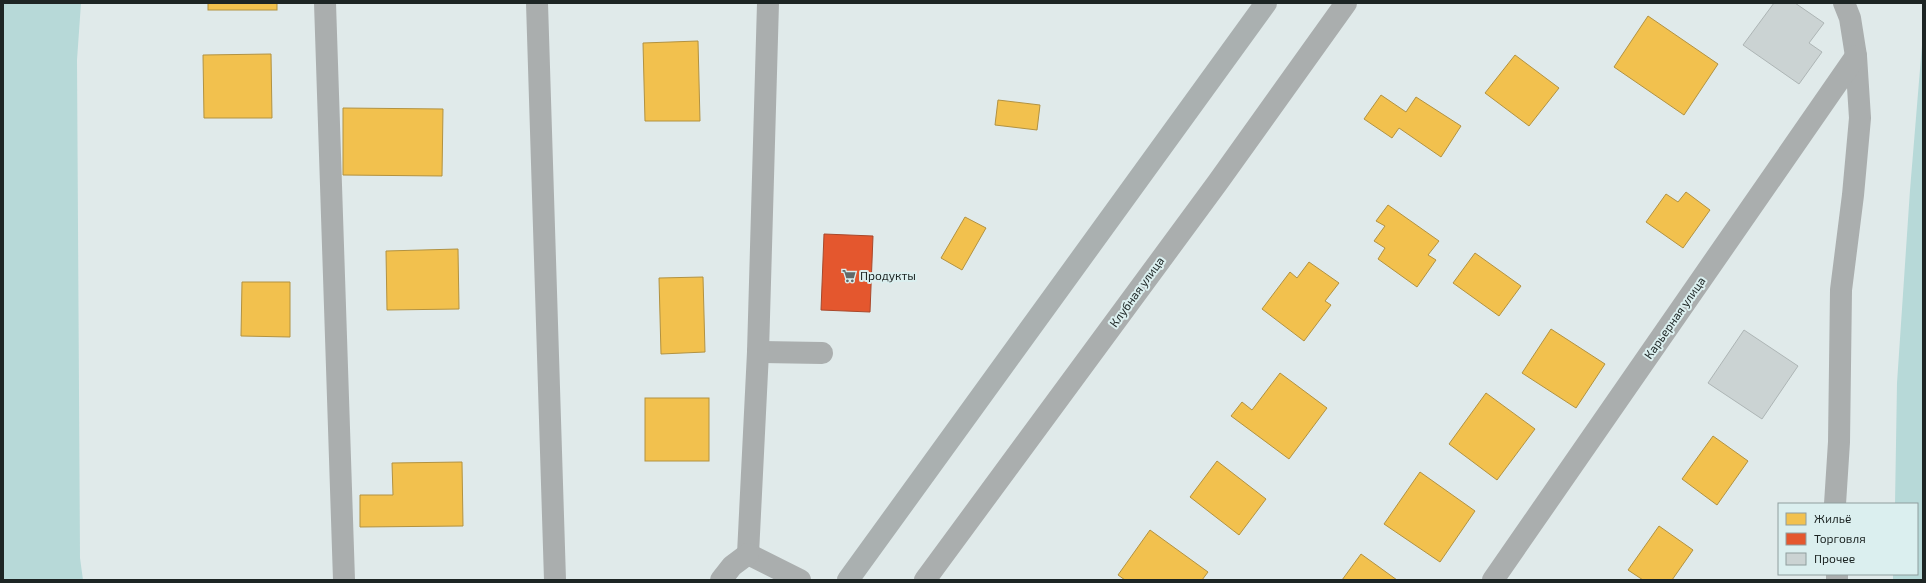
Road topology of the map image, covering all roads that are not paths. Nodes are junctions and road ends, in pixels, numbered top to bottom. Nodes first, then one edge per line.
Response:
1 (325, 3) edge
2 (537, 3) edge
3 (768, 3) edge
4 (1266, 3) edge
5 (1346, 3) edge
6 (1844, 3) edge
7 (1856, 56) junction
8 (758, 352) junction
9 (822, 353) dead end
10 (1835, 503) edge
11 (748, 554) junction
12 (344, 580) edge
13 (555, 580) edge
14 (721, 580) edge
15 (800, 580) edge
16 (848, 580) edge
17 (925, 580) edge
18 (1493, 580) edge

1 - 12 street
2 - 13 street
3 - 8 street
4 - 16 main road
5 - 17 street, Клубная улица
6 - 7 street
7 - 10 street
7 - 18 street, Карьерная улица
8 - 9 street
8 - 11 street
11 - 14 street
11 - 15 street

